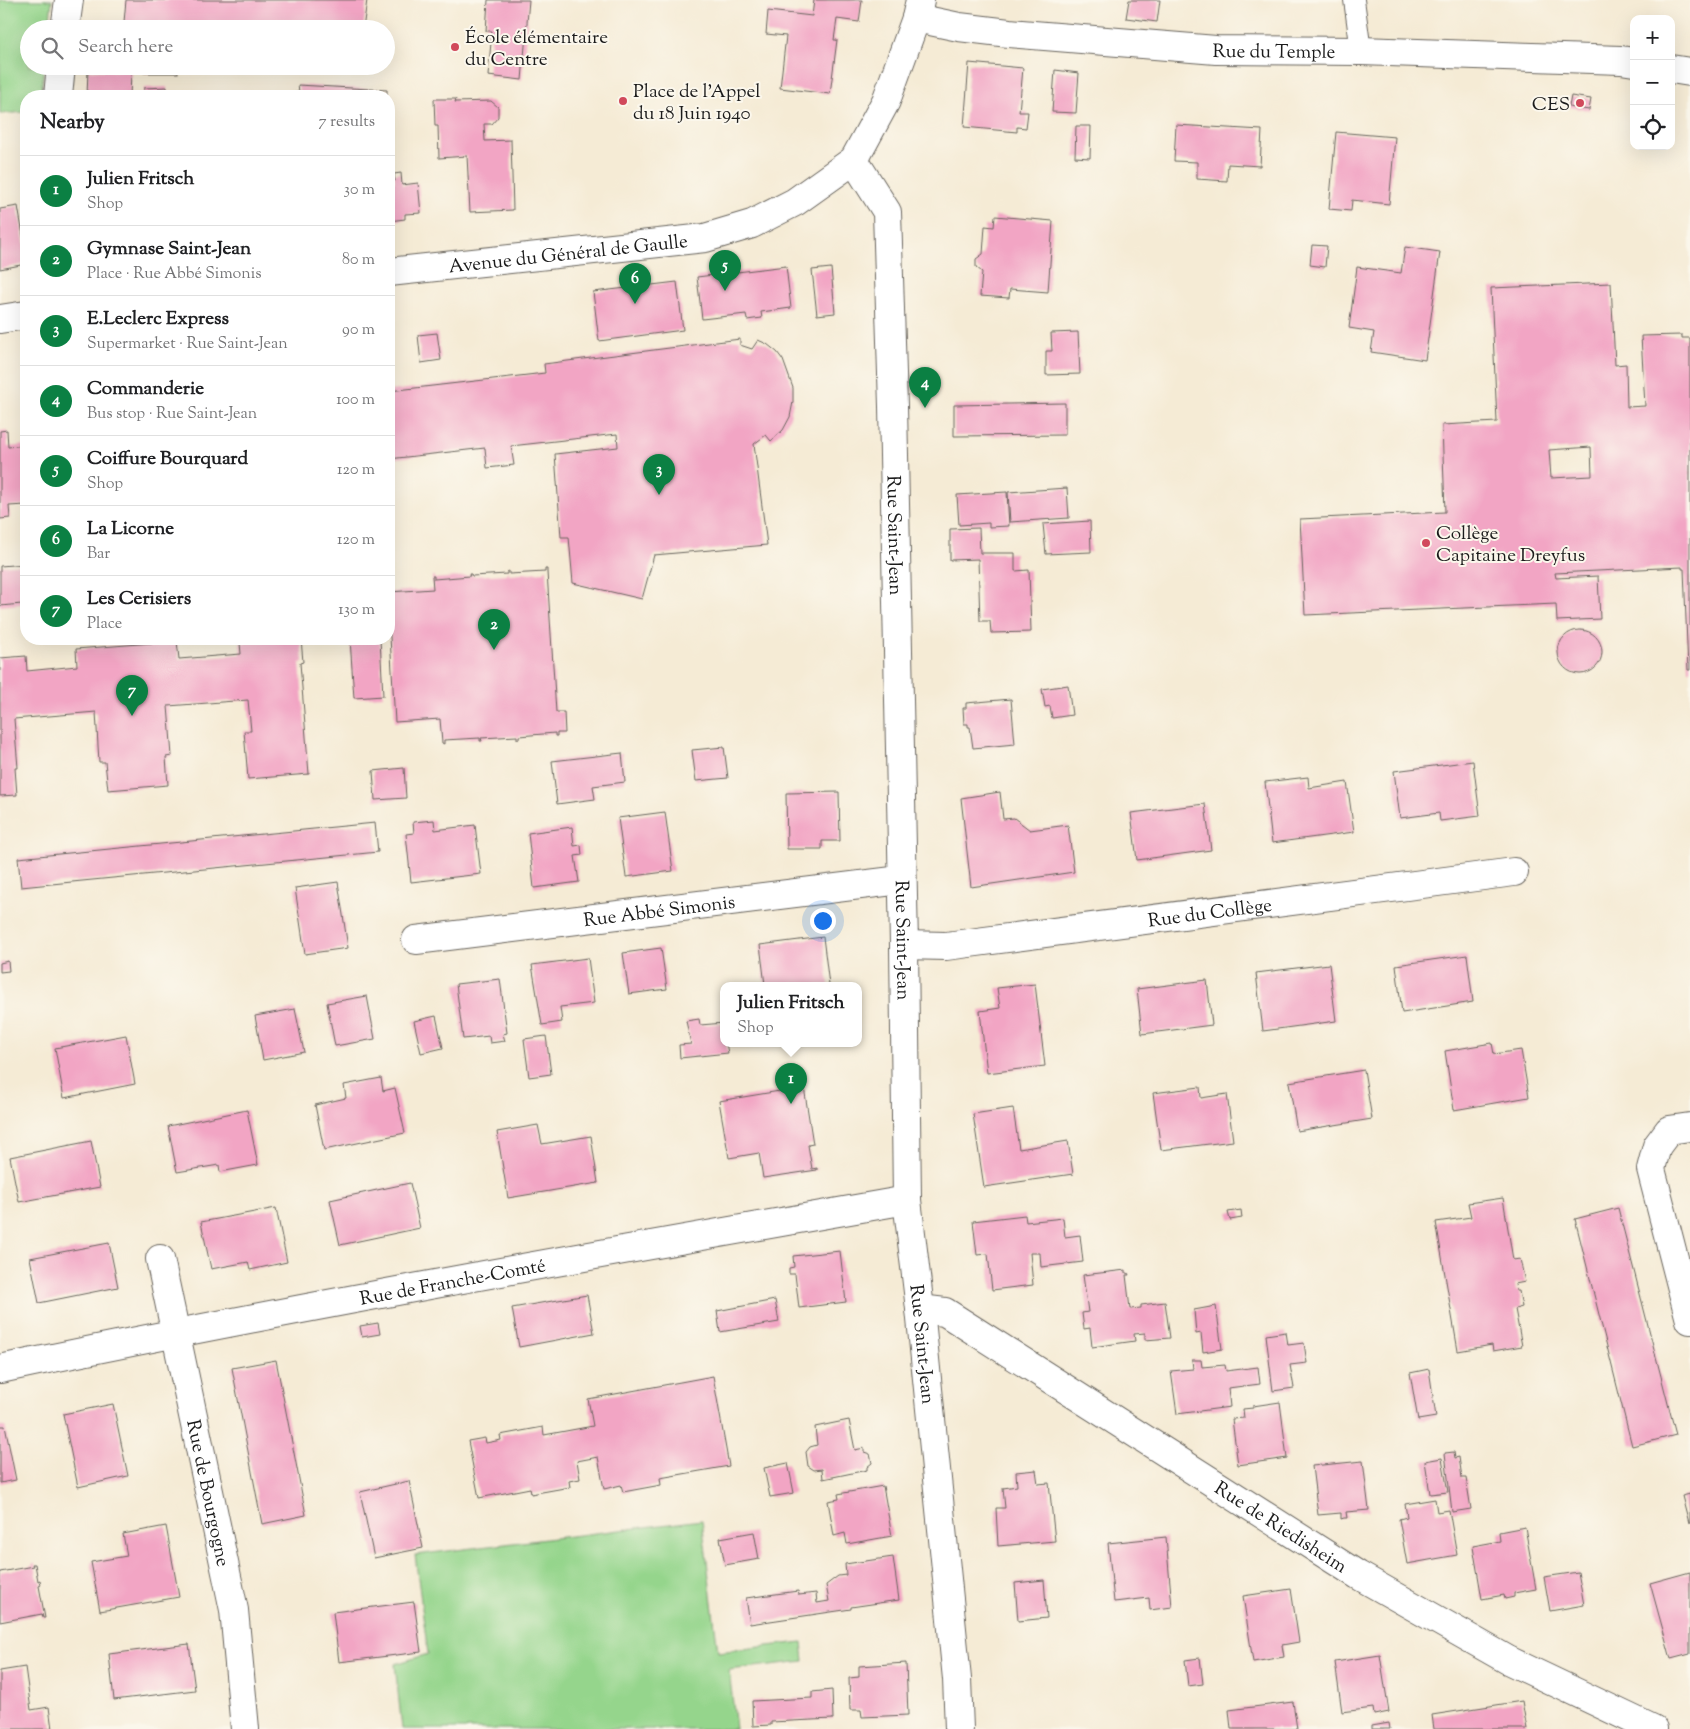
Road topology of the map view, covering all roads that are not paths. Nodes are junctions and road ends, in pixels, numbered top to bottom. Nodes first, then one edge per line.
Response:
1 (69, 0) edge
2 (1354, 0) edge
3 (918, 9) edge
4 (67, 20) edge
5 (1361, 51) junction
6 (1630, 61) edge
7 (1675, 69) edge
8 (1690, 72) edge
9 (60, 75) edge
10 (59, 90) edge
11 (854, 160) junction
12 (395, 271) edge
13 (20, 316) edge
14 (0, 320) edge
15 (1514, 872) dead end
16 (901, 880) junction
17 (416, 940) dead end
18 (904, 945) junction
19 (1679, 1128) edge
20 (907, 1200) junction
21 (160, 1259) dead end
22 (920, 1309) junction
23 (1690, 1320) edge
24 (175, 1332) junction
25 (0, 1369) edge
26 (245, 1729) edge
27 (959, 1729) edge
28 (1653, 1729) edge

1 - 4 street
2 - 5 lane
3 - 5 street, Rue du Temple
3 - 11 street, Avenue du Général de Gaulle
5 - 6 street, Rue du Temple
7 - 8 street
9 - 10 street
11 - 12 street, Avenue du Général de Gaulle
11 - 16 street, Rue Saint-Jean
13 - 14 street
15 - 18 street, Rue du Collège
16 - 17 street, Rue Abbé Simonis
16 - 18 street, Rue Saint-Jean
18 - 20 street, Rue Saint-Jean
19 - 23 street
20 - 22 street, Rue Saint-Jean
20 - 24 street, Rue de Franche-Comté
21 - 24 street, Rue de Bourgogne
22 - 27 street, Rue Saint-Jean
22 - 28 street, Rue de Riedisheim
24 - 25 street, Rue de Franche-Comté
24 - 26 street, Rue de Bourgogne

